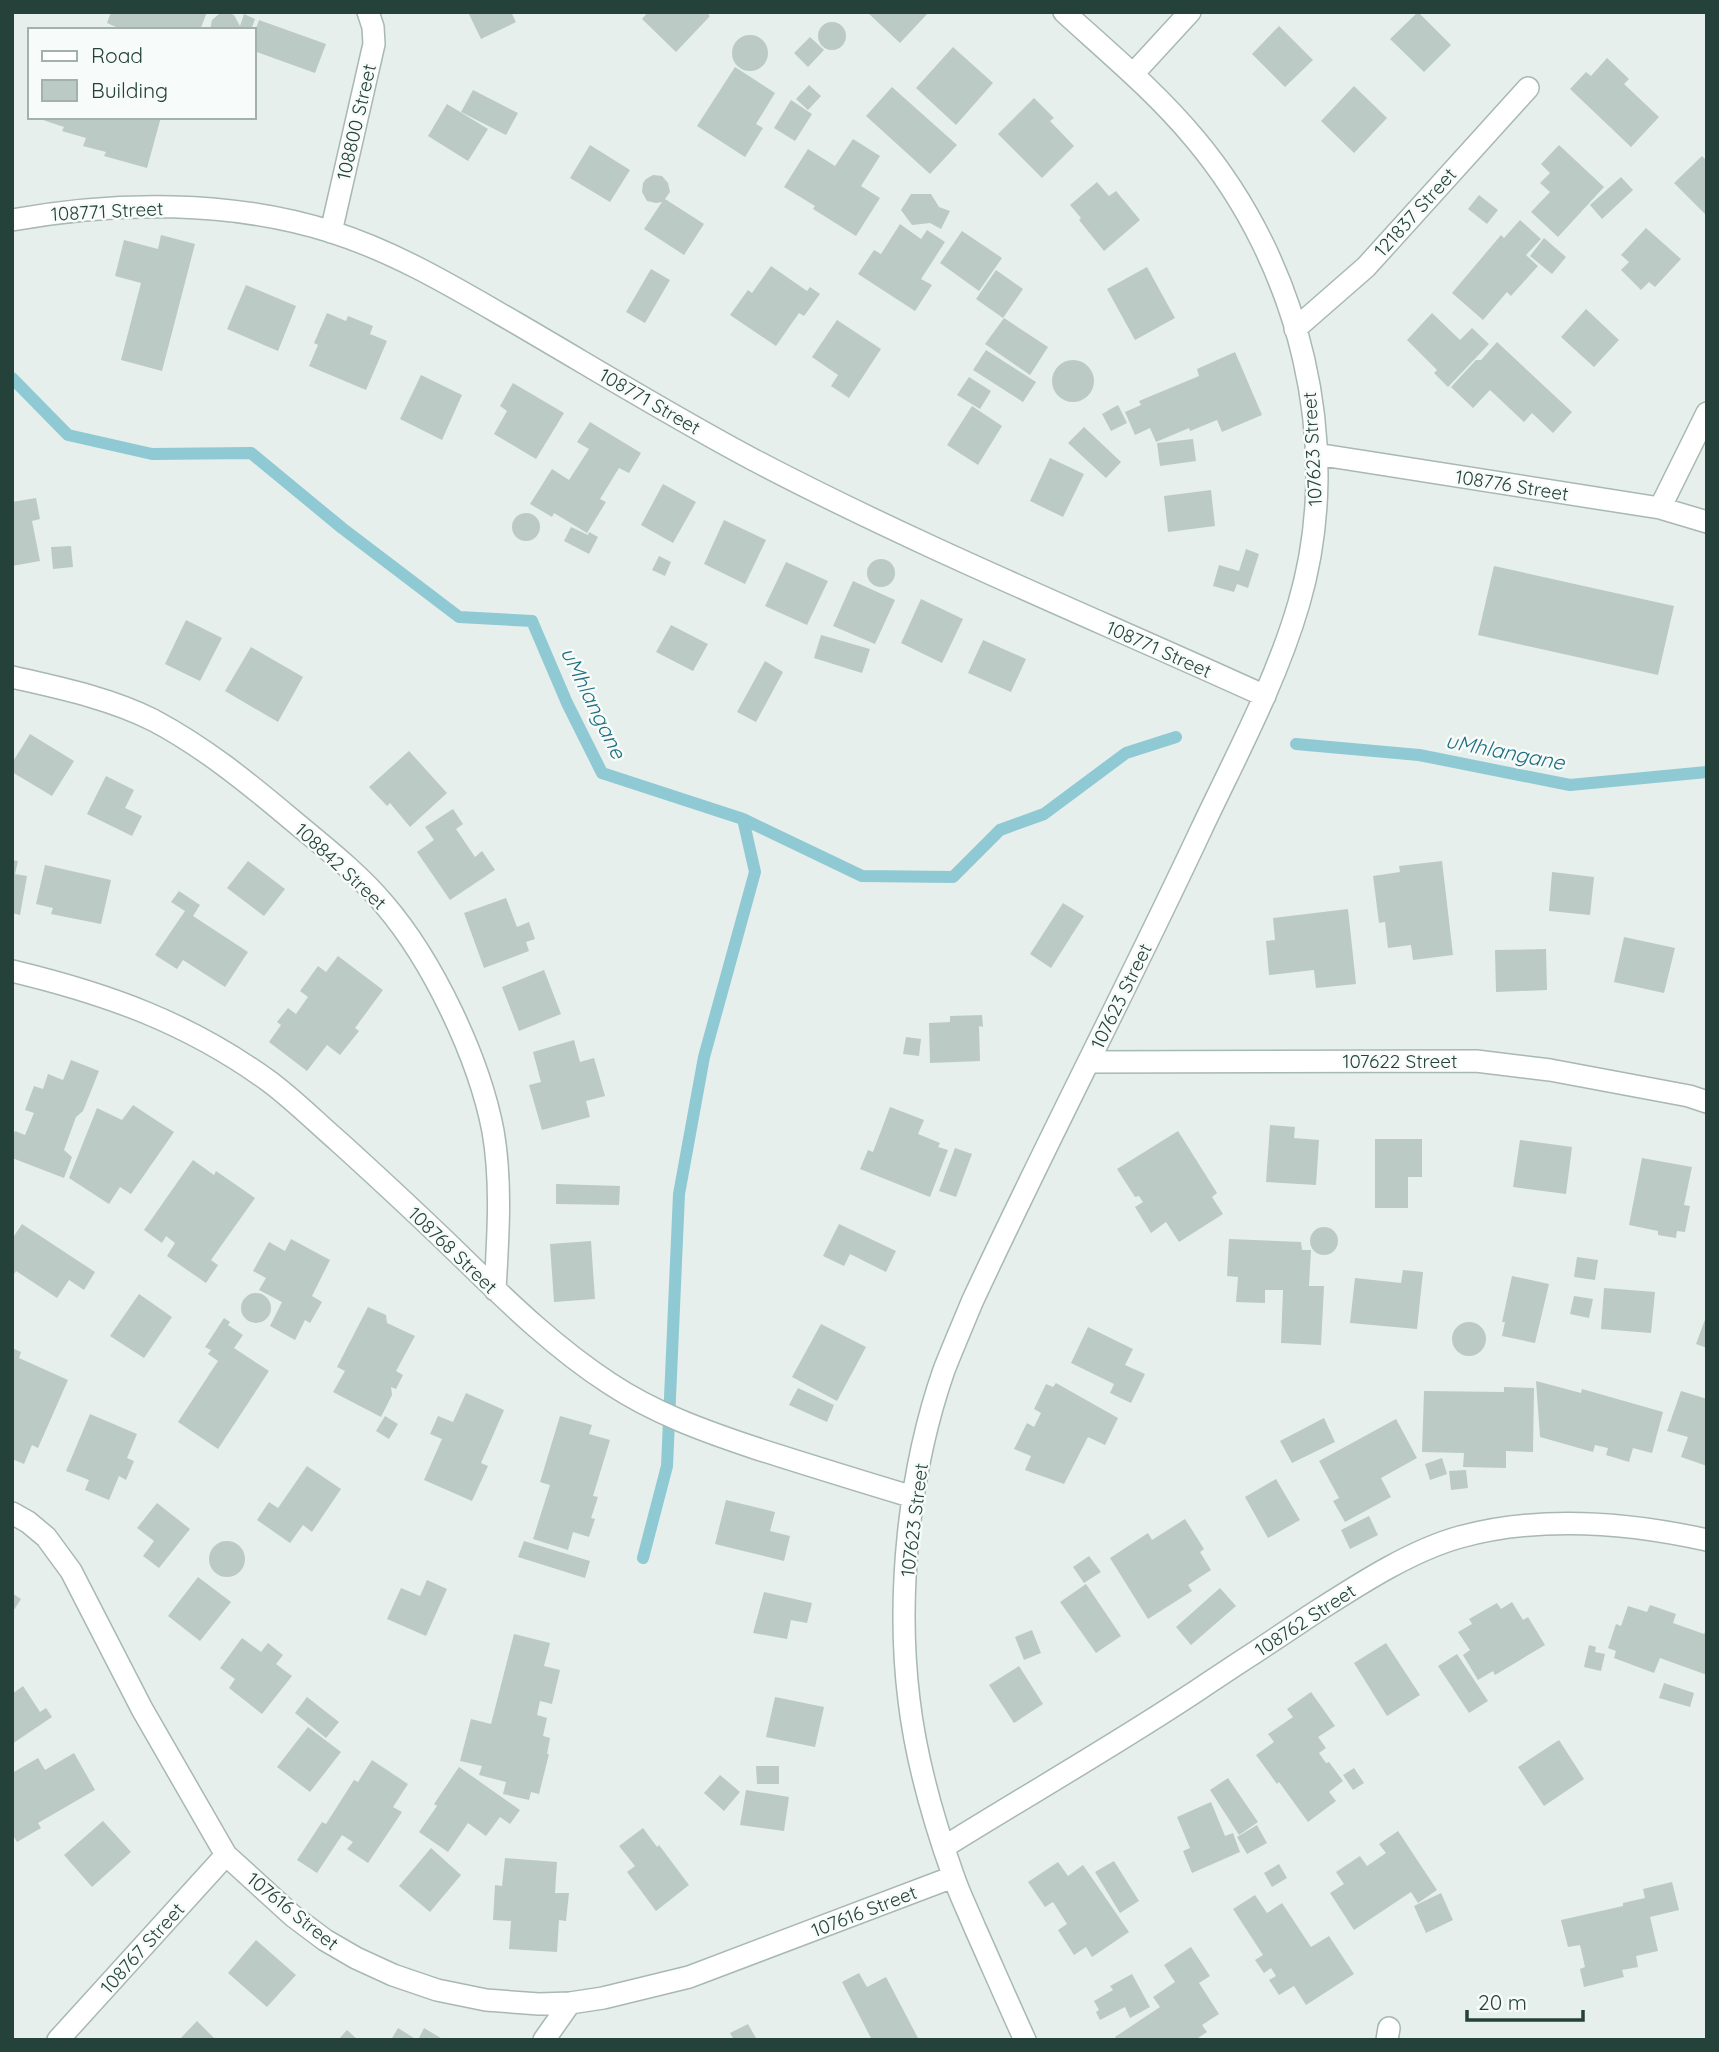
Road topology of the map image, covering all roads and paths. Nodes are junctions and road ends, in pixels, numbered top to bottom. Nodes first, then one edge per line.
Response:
1 (368, 12) edge
2 (1064, 12) edge
3 (1190, 12) edge
4 (1133, 75) junction
5 (1528, 88) dead end
6 (12, 219) edge
7 (331, 232) junction
8 (1295, 329) junction
9 (1707, 413) edge
10 (1316, 454) junction
11 (1660, 508) junction
12 (1707, 522) edge
13 (12, 677) edge
14 (1265, 696) junction
15 (12, 971) edge
16 (1089, 1062) junction
17 (1707, 1102) edge
18 (495, 1290) junction
19 (913, 1497) junction
20 (12, 1513) edge
21 (1707, 1540) edge
22 (944, 1847) junction
23 (226, 1855) junction
24 (953, 1877) junction
25 (570, 2003) junction
26 (58, 2040) edge
27 (544, 2040) edge
28 (1025, 2040) edge

1 - 7 street, 108800 Street
2 - 4 street, 107623 Street
3 - 4 street
4 - 8 street, 107623 Street
5 - 8 street, 121837 Street
6 - 7 street, 108771 Street
7 - 14 street, 108771 Street
8 - 10 street, 107623 Street
9 - 11 street
10 - 11 street, 108776 Street
10 - 14 street, 107623 Street
11 - 12 street, 108776 Street
13 - 18 street, 108842 Street
14 - 16 street, 107623 Street
15 - 18 street, 108768 Street
16 - 17 street, 107622 Street
16 - 19 street, 107623 Street
18 - 19 street, 108768 Street
19 - 22 street, 107623 Street
20 - 23 street, 107616 Street
21 - 22 street, 108762 Street
22 - 24 street, 107623 Street
23 - 25 street, 107616 Street
23 - 26 street, 108767 Street
24 - 25 street, 107616 Street
24 - 28 street, 107623 Street
25 - 27 street

